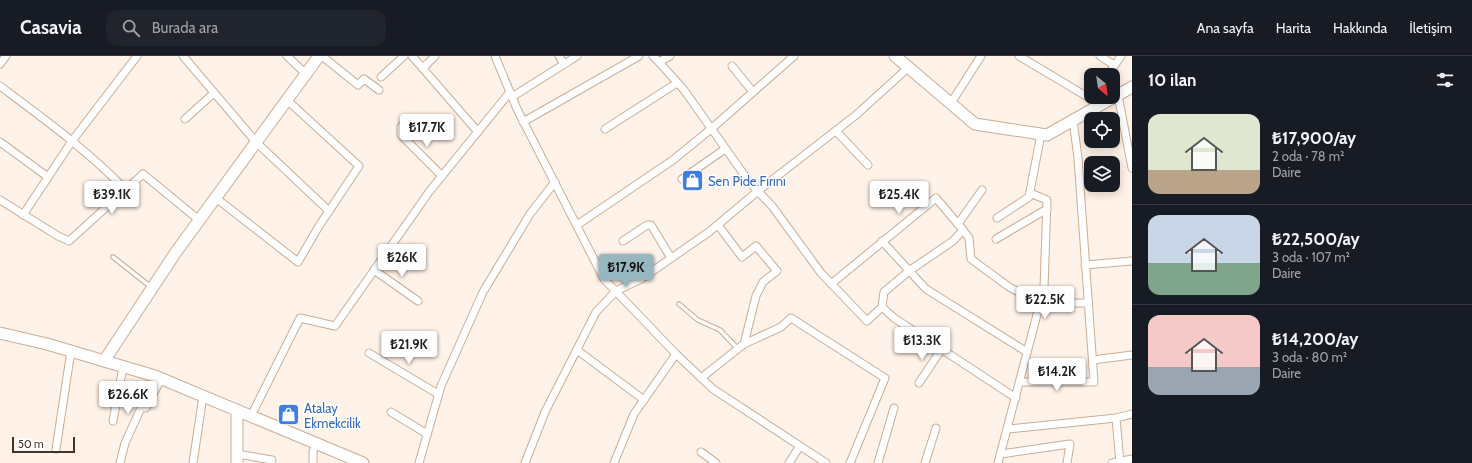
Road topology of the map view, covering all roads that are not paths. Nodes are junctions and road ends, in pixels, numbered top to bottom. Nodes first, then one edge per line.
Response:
1 (6, 56) edge
2 (137, 56) edge
3 (183, 56) edge
4 (287, 56) edge
5 (320, 56) edge
6 (404, 56) edge
7 (412, 56) edge
8 (435, 56) edge
9 (495, 56) edge
10 (559, 56) edge
11 (577, 56) edge
12 (639, 56) edge
13 (653, 56) edge
14 (670, 56) edge
15 (794, 56) edge
16 (895, 56) edge
17 (981, 56) edge
18 (1019, 56) edge
19 (1100, 56) edge
20 (1121, 56) edge
21 (659, 62) junction
22 (0, 64) edge
23 (564, 64) junction
24 (1114, 65) junction
25 (732, 66) dead end
26 (423, 68) junction
27 (909, 68) junction
28 (1112, 68) edge
29 (306, 74) junction
30 (381, 77) dead end
31 (677, 83) junction
32 (0, 86) edge
33 (1132, 87) edge
34 (379, 90) dead end
35 (753, 92) junction
36 (214, 93) junction
37 (1084, 94) edge
38 (1120, 94) edge
39 (511, 95) junction
40 (287, 100) junction
41 (950, 103) junction
42 (1091, 104) edge
43 (1120, 104) edge
44 (185, 119) dead end
45 (407, 120) dead end
46 (1073, 120) junction
47 (523, 122) junction
48 (605, 129) dead end
49 (711, 129) junction
50 (836, 131) junction
51 (478, 132) junction
52 (1041, 134) junction
53 (72, 141) junction
54 (0, 142) edge
55 (256, 142) junction
56 (725, 148) junction
57 (868, 165) dead end
58 (1132, 168) edge
59 (442, 176) junction
60 (48, 177) junction
61 (682, 179) dead end
62 (555, 182) junction
63 (126, 190) junction
64 (982, 190) dead end
65 (758, 191) junction
66 (1030, 194) junction
67 (216, 198) junction
68 (0, 200) edge
69 (1047, 209) junction
70 (329, 210) junction
71 (23, 214) junction
72 (997, 218) dead end
73 (199, 220) junction
74 (958, 224) junction
75 (577, 225) junction
76 (718, 225) junction
77 (963, 230) junction
78 (996, 239) dead end
79 (623, 241) dead end
80 (882, 241) junction
81 (113, 258) dead end
82 (670, 258) junction
83 (1132, 261) edge
84 (1085, 265) junction
85 (374, 270) junction
86 (909, 271) junction
87 (831, 284) junction
88 (152, 288) junction
89 (616, 291) junction
90 (418, 301) dead end
91 (1040, 303) junction
92 (1088, 303) junction
93 (679, 304) dead end
94 (882, 307) junction
95 (0, 333) edge
96 (744, 344) junction
97 (738, 349) junction
98 (577, 350) junction
99 (941, 350) junction
100 (71, 351) junction
101 (369, 352) dead end
102 (1027, 352) junction
103 (676, 354) junction
104 (1132, 355) edge
105 (1093, 360) junction
106 (104, 361) junction
107 (123, 367) junction
108 (701, 378) junction
109 (161, 379) junction
110 (1020, 382) junction
111 (919, 383) dead end
112 (438, 394) junction
113 (204, 396) junction
114 (1016, 398) junction
115 (644, 400) junction
116 (894, 408) dead end
117 (237, 410) junction
118 (391, 412) dead end
119 (1132, 414) edge
120 (252, 416) junction
121 (1116, 418) junction
122 (113, 421) dead end
123 (936, 428) dead end
124 (1008, 429) junction
125 (427, 434) junction
126 (316, 443) junction
127 (800, 446) junction
128 (56, 449) dead end
129 (701, 452) dead end
130 (1001, 454) junction
131 (237, 458) edge
132 (1132, 459) edge
133 (272, 460) dead end
134 (120, 463) edge
135 (193, 463) edge
136 (313, 463) edge
137 (363, 463) edge
138 (419, 463) edge
139 (525, 463) edge
140 (614, 463) edge
141 (716, 463) edge
142 (789, 463) edge
143 (826, 463) edge
144 (850, 463) edge
145 (878, 463) edge
146 (925, 463) edge
147 (998, 463) edge
148 (1067, 463) edge
149 (1117, 463) edge

1 - 22 street
2 - 53 street
3 - 36 street
4 - 29 street
5 - 29 main road
5 - 34 street
6 - 30 street
7 - 26 street
8 - 26 street
9 - 39 street
10 - 23 street
11 - 23 street
12 - 47 street
13 - 21 street
14 - 21 street
15 - 35 street
16 - 27 main road
17 - 41 street
18 - 37 street
19 - 24 street
20 - 24 street
21 - 31 street
23 - 39 street
24 - 28 street
25 - 35 street
26 - 51 street
27 - 41 main road
27 - 50 street
29 - 40 main road
31 - 48 street
31 - 49 street
32 - 53 street
33 - 38 main road
35 - 49 street
36 - 44 street
36 - 55 street
39 - 47 street
39 - 51 street
40 - 55 main road
40 - 70 street
41 - 52 main road
42 - 46 main road
43 - 58 street
45 - 59 street
46 - 52 main road
46 - 84 street
47 - 62 street
49 - 56 street
49 - 75 street
50 - 57 street
50 - 65 street
51 - 59 street
52 - 66 street
53 - 60 street
53 - 63 street
54 - 60 street
55 - 67 main road
55 - 70 street
56 - 61 street
56 - 65 street
59 - 85 street
60 - 71 street
62 - 75 street
62 - 112 street
63 - 71 street
63 - 73 street
64 - 74 street
65 - 76 street
65 - 87 street
66 - 69 street
66 - 72 street
67 - 70 street
67 - 73 main road
68 - 71 street
69 - 78 street
69 - 91 street
73 - 88 main road
74 - 77 street
74 - 80 street
75 - 89 street
76 - 82 street
76 - 96 street
77 - 86 street
77 - 91 street
79 - 82 street
80 - 86 street
80 - 87 street
81 - 88 lane
82 - 89 street
83 - 84 street
84 - 92 street
85 - 90 street
85 - 120 street
86 - 94 street
86 - 102 street
87 - 94 street
88 - 106 main road
89 - 98 street
89 - 103 street
91 - 92 street
91 - 102 street
92 - 105 street
93 - 97 lane
94 - 99 street
95 - 100 main road
96 - 97 street
96 - 144 street
97 - 108 street
98 - 115 street
98 - 139 street
99 - 111 street
99 - 114 street
100 - 106 main road
100 - 128 street
101 - 112 street
102 - 110 street
103 - 108 street
103 - 115 street
104 - 105 street
105 - 110 street
106 - 107 main road
107 - 109 main road
107 - 122 street
108 - 127 street
109 - 113 main road
109 - 134 street
110 - 114 street
112 - 125 street
113 - 117 main road
113 - 135 street
114 - 124 street
115 - 140 street
116 - 145 street
117 - 120 main road
117 - 131 main road
118 - 125 street
119 - 121 street
120 - 126 main road
121 - 124 street
121 - 149 street
123 - 146 street
124 - 130 street
125 - 138 street
126 - 136 street
126 - 137 main road
127 - 142 street
127 - 143 street
129 - 141 street
130 - 147 street
130 - 148 street
131 - 133 street
132 - 149 street

